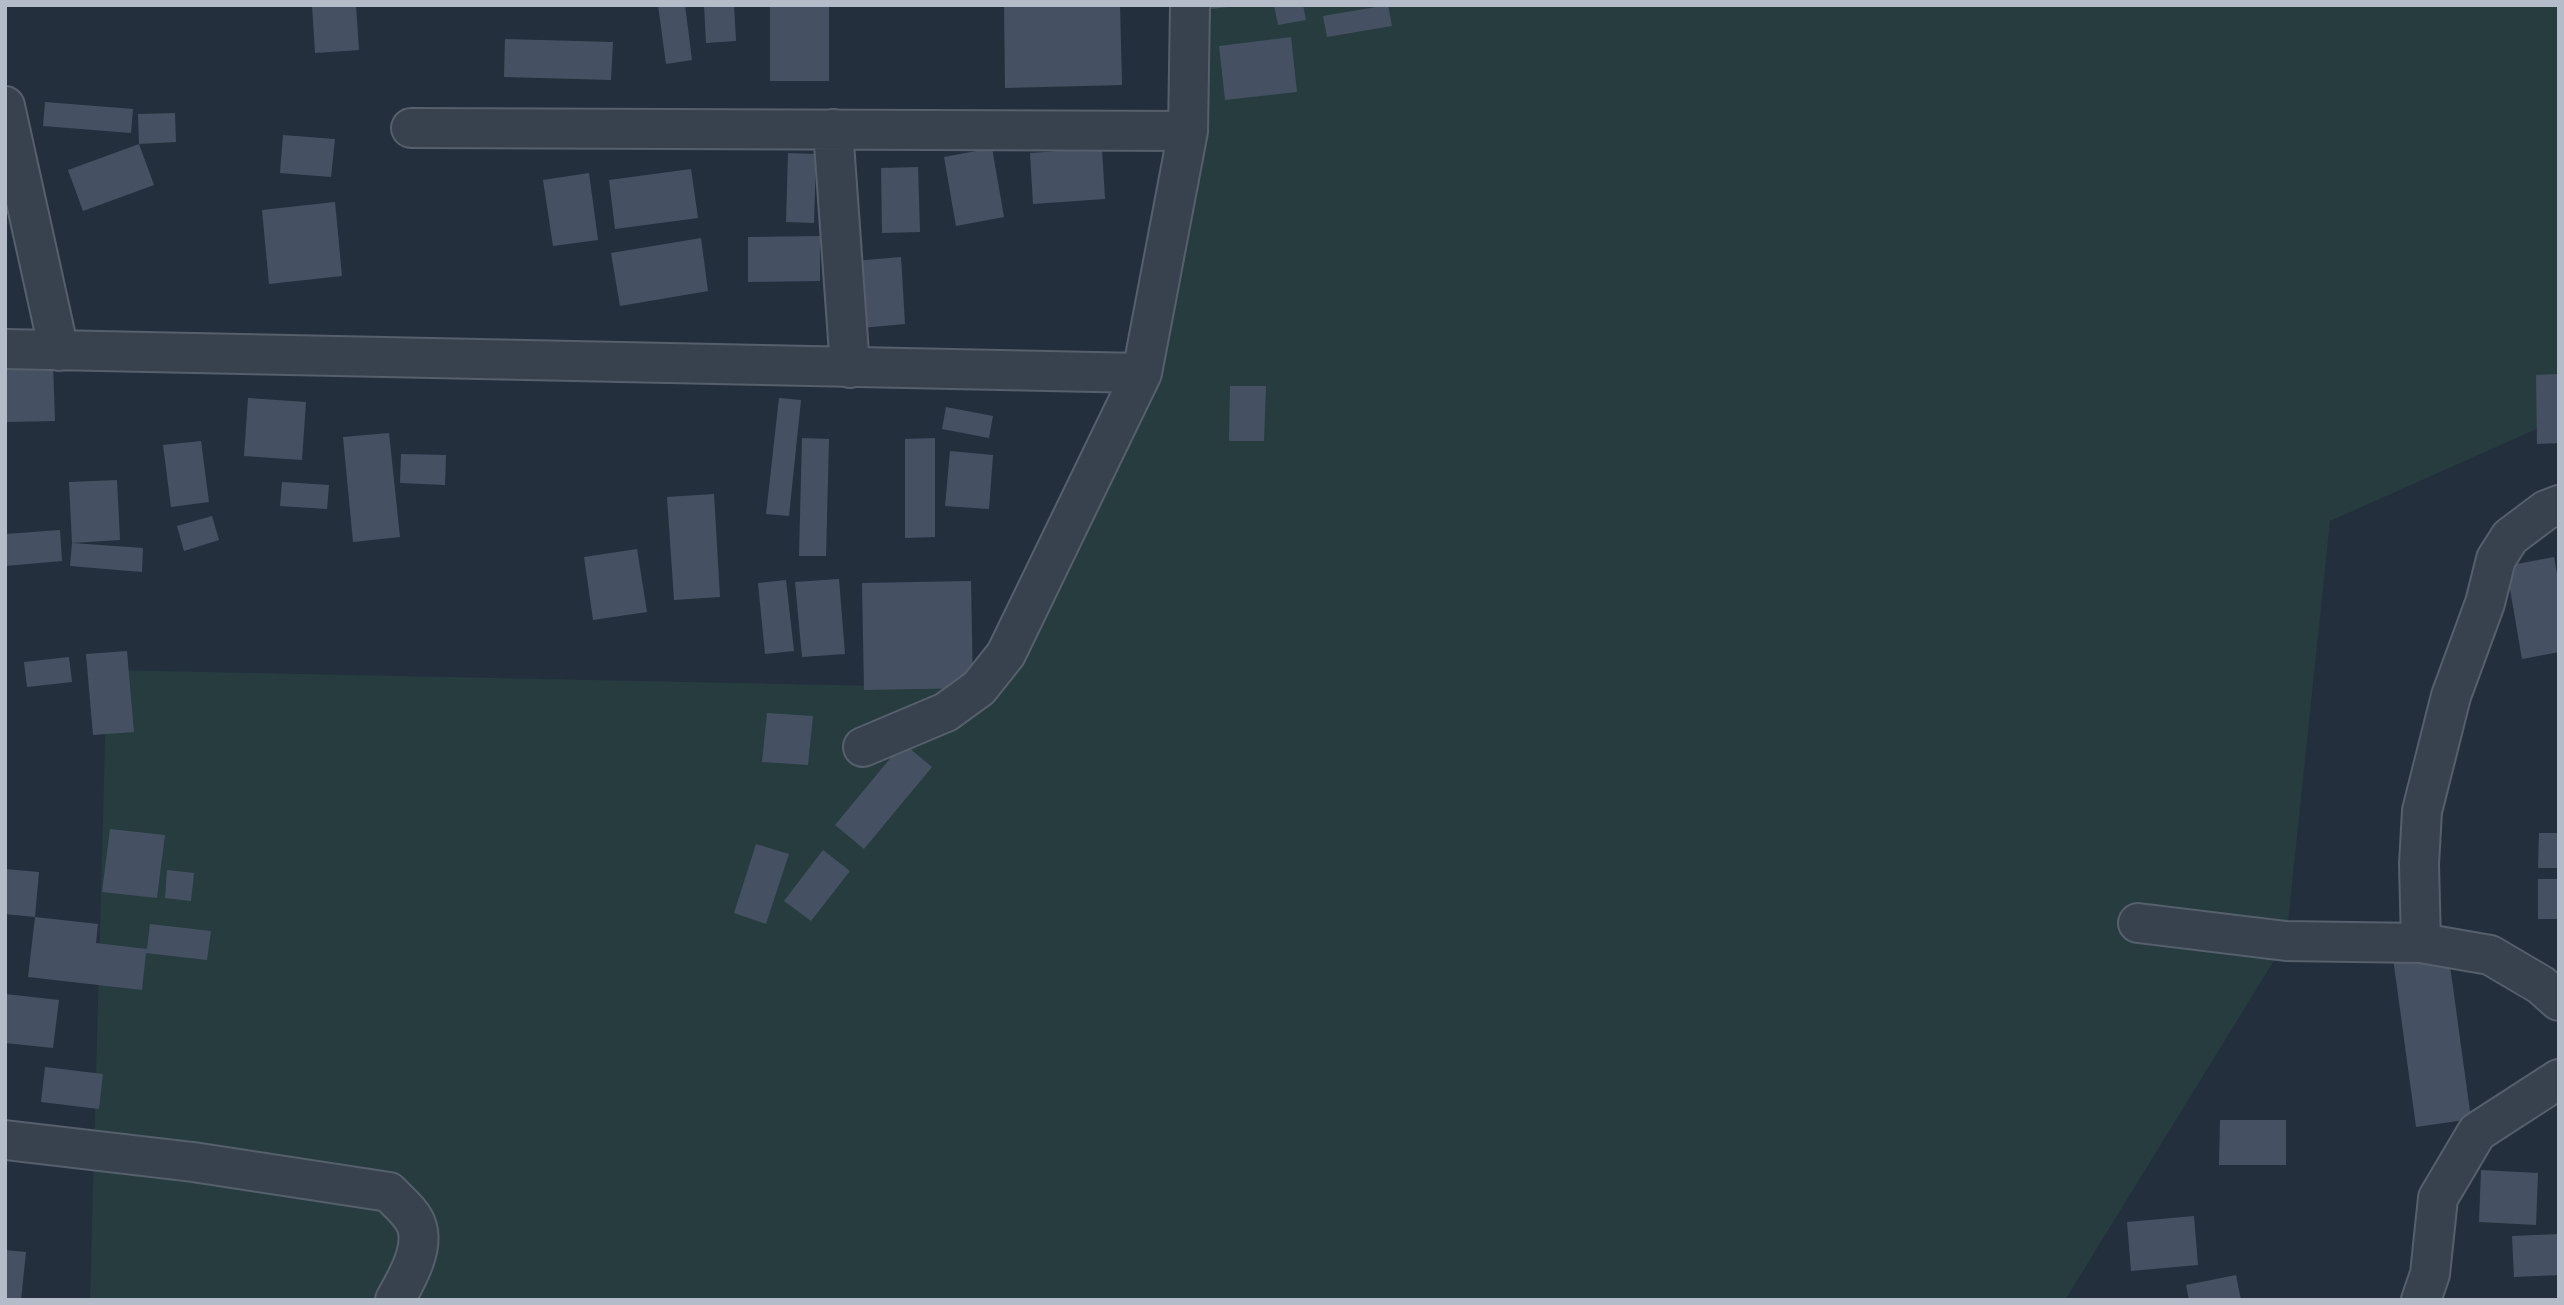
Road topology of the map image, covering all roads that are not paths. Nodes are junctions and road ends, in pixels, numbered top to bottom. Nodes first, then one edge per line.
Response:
1 (1190, 5) edge
2 (5, 106) edge
3 (411, 128) dead end
4 (833, 130) junction
5 (1188, 131) junction
6 (5, 349) edge
7 (59, 351) junction
8 (850, 368) junction
9 (1142, 373) junction
10 (2559, 505) edge
11 (863, 747) dead end
12 (2138, 923) dead end
13 (2421, 943) junction
14 (2559, 1001) edge
15 (2559, 1079) edge
16 (5, 1140) edge
17 (395, 1300) edge
18 (2421, 1300) edge

1 - 5 street
2 - 7 street
3 - 4 street
4 - 5 street
4 - 8 street
5 - 9 street
6 - 7 street
7 - 8 street
8 - 9 street
9 - 11 street
10 - 13 street
12 - 13 street
13 - 14 street
15 - 18 street
16 - 17 street

